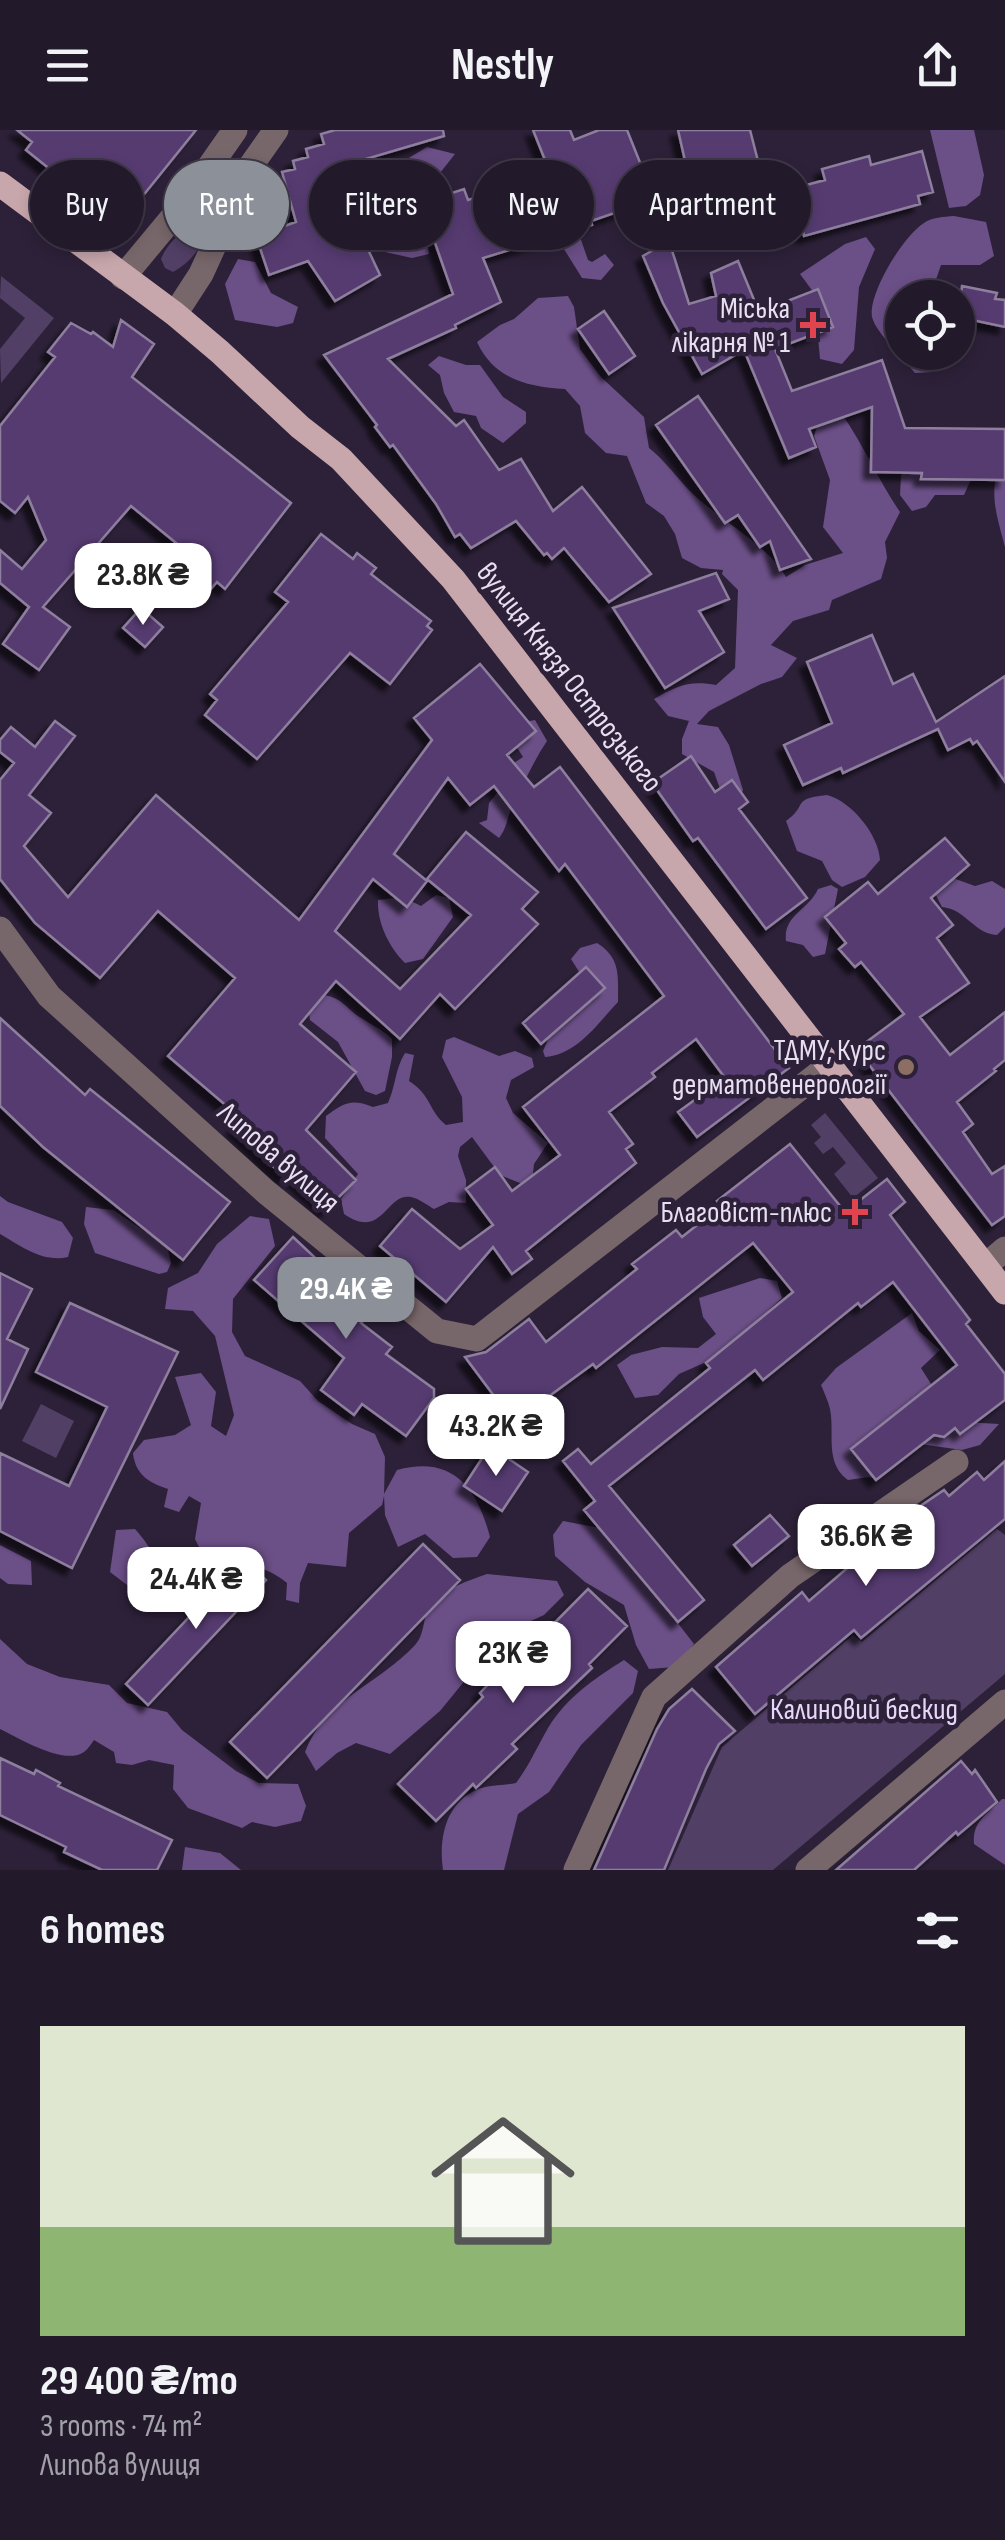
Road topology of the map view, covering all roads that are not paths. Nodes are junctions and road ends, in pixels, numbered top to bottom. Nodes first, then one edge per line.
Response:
1 (235, 130) edge
2 (276, 130) edge
3 (214, 160) edge
4 (255, 160) edge
5 (0, 184) edge
6 (164, 228) edge
7 (211, 250) edge
8 (123, 278) junction
9 (175, 314) junction
10 (0, 929) edge
11 (831, 1064) junction
12 (1005, 1249) edge
13 (985, 1266) junction
14 (1005, 1292) edge
15 (956, 1462) dead end
16 (1005, 1702) edge
17 (813, 1866) edge
18 (576, 1870) edge

1 - 3 street
2 - 4 street
5 - 8 main road, вулиця Князя Острозького
6 - 8 street
7 - 9 street
8 - 9 main road, вулиця Князя Острозького
9 - 11 main road, вулиця Князя Острозького
10 - 11 street, Липова вулиця
11 - 13 main road, вулиця Князя Острозького
12 - 13 street
13 - 14 main road, вулиця Князя Острозького
15 - 18 street
16 - 17 street

